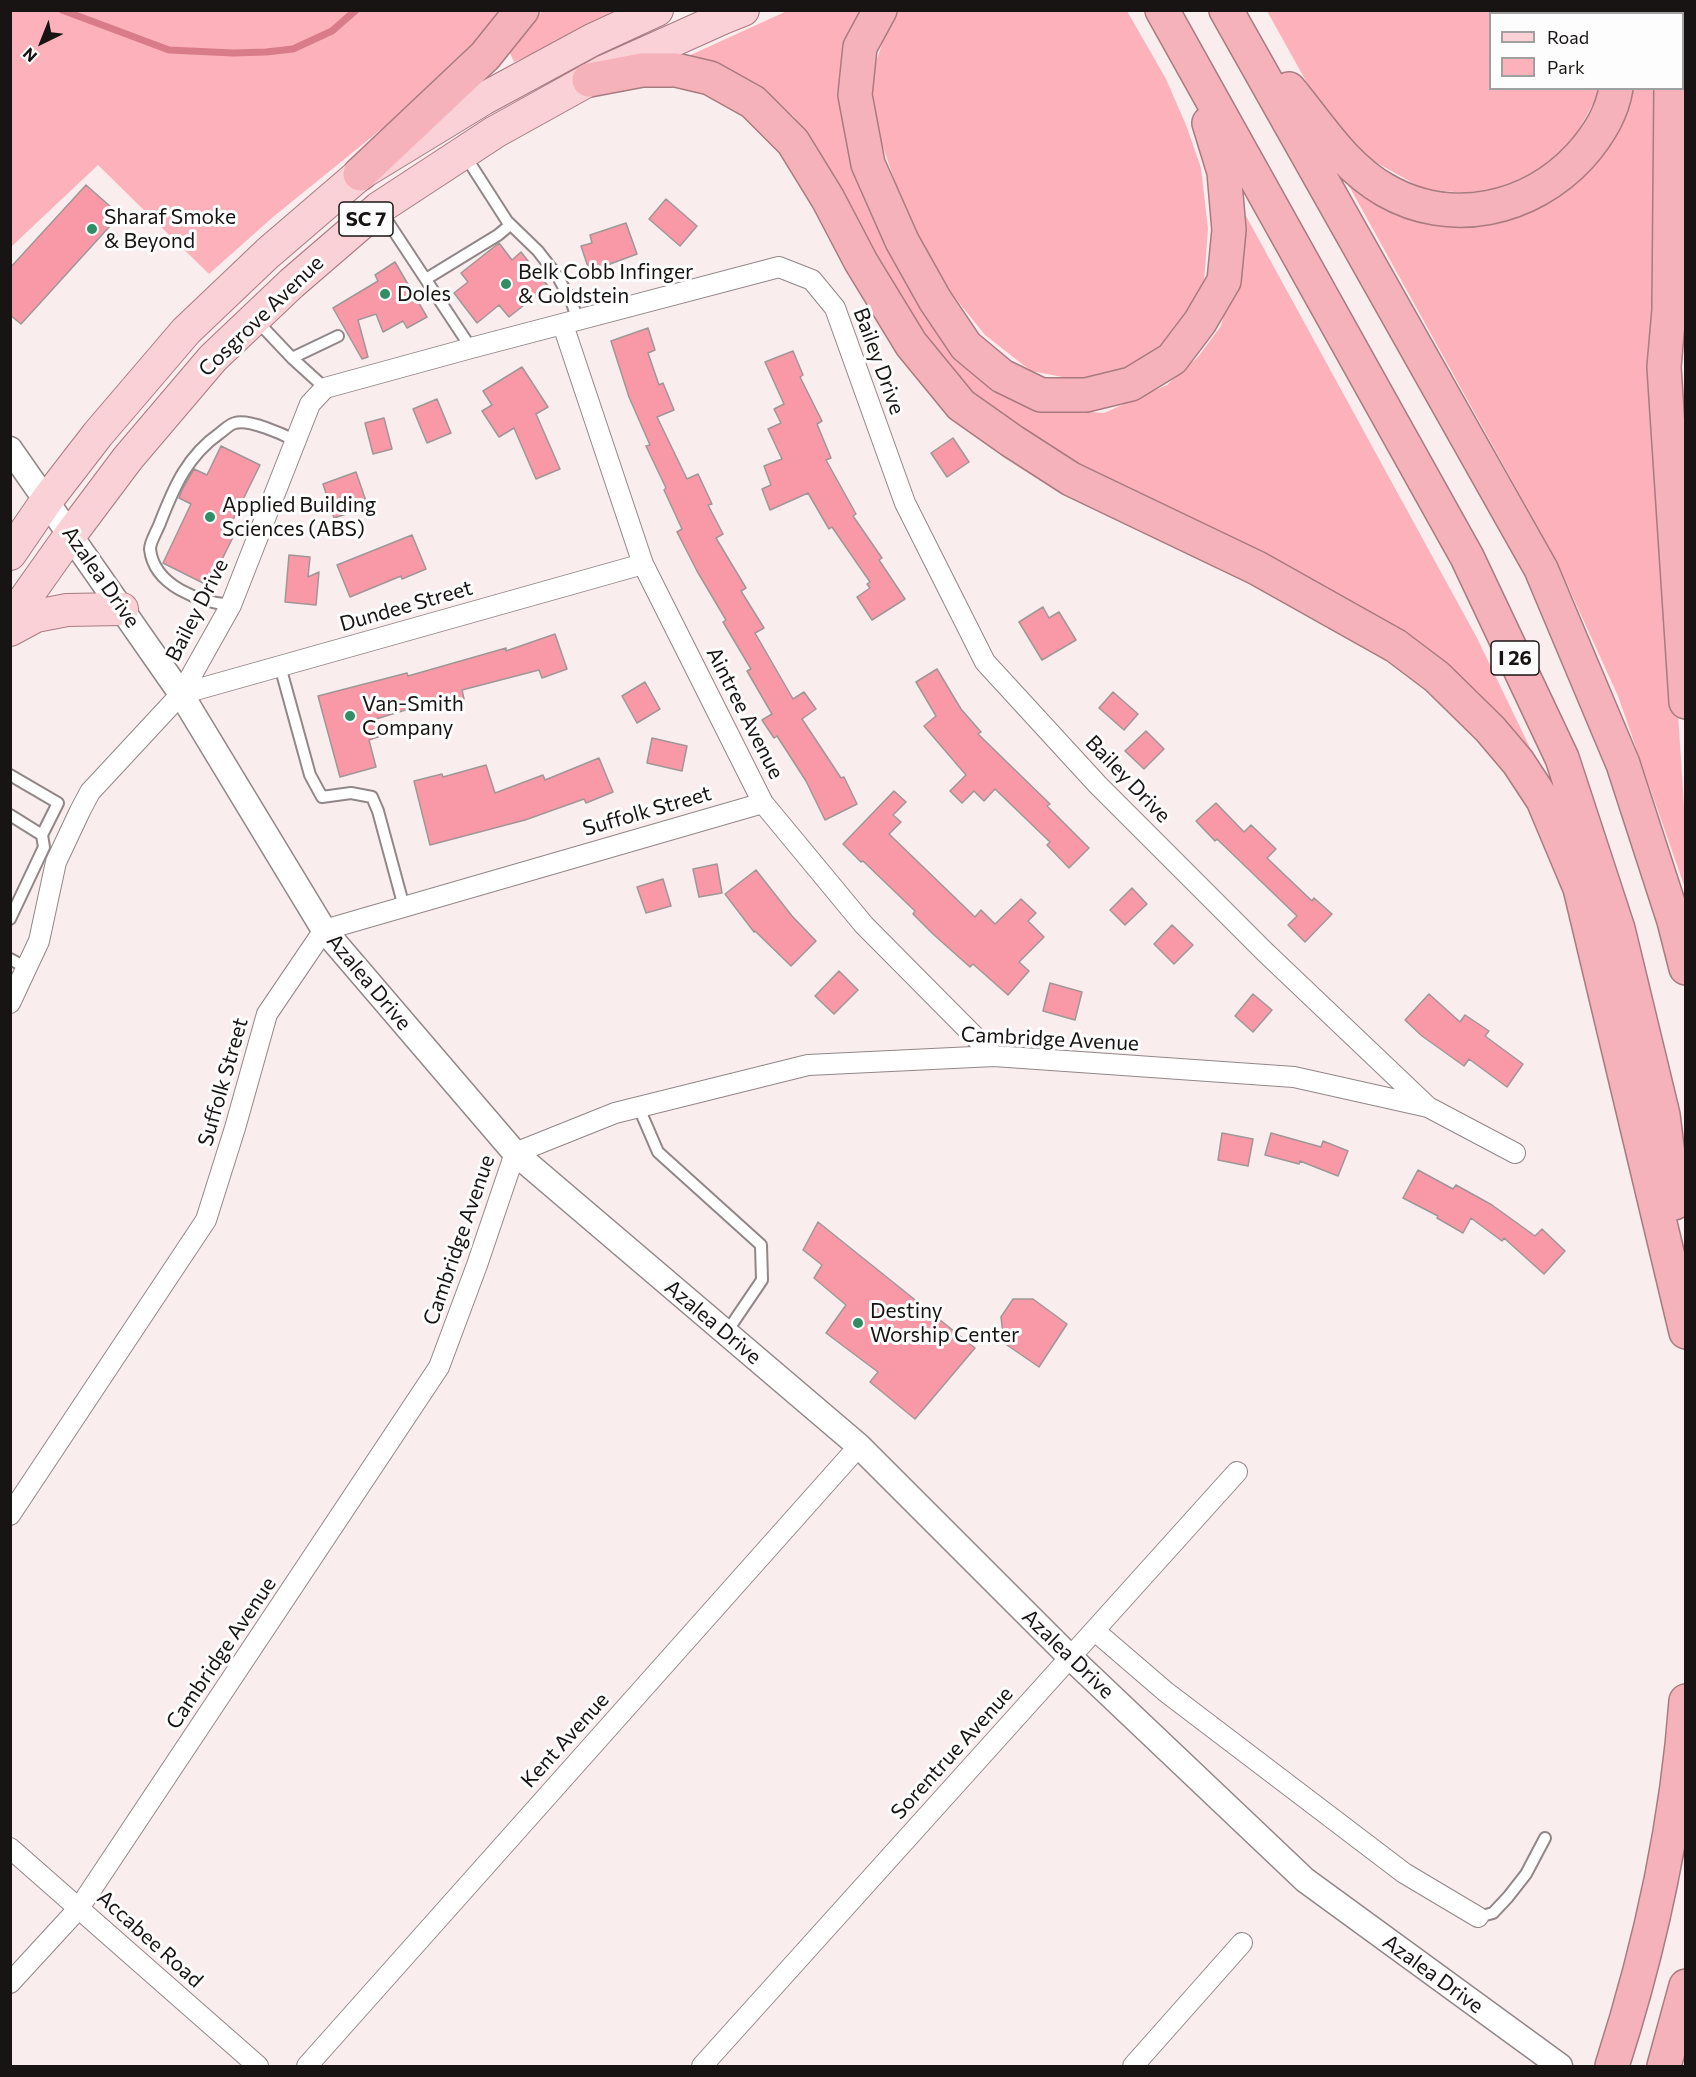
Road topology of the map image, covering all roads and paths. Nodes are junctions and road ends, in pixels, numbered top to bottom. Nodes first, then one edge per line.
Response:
1 (522, 10) edge
2 (657, 10) edge
3 (743, 10) edge
4 (880, 10) edge
5 (1162, 10) edge
6 (1229, 16) edge
7 (1194, 70) junction
8 (589, 80) junction
9 (1615, 90) edge
10 (1671, 90) edge
11 (464, 153) junction
12 (360, 174) junction
13 (379, 208) junction
14 (510, 225) junction
15 (426, 279) junction
16 (255, 318) junction
17 (570, 323) junction
18 (338, 336) dead end
19 (471, 348) junction
20 (292, 358) junction
21 (325, 388) junction
22 (296, 441) junction
23 (10, 449) edge
24 (47, 500) junction
25 (71, 534) junction
26 (10, 554) edge
27 (643, 564) junction
28 (231, 605) junction
29 (122, 609) junction
30 (10, 620) edge
31 (10, 630) edge
32 (280, 666) junction
33 (181, 694) junction
34 (1686, 702) edge
35 (10, 775) edge
36 (763, 802) junction
37 (69, 807) junction
38 (10, 815) edge
39 (42, 835) junction
40 (404, 907) junction
41 (10, 919) edge
42 (324, 930) junction
43 (19, 964) edge
44 (1686, 968) edge
45 (10, 1003) edge
46 (994, 1056) junction
47 (1428, 1107) junction
48 (639, 1108) junction
49 (515, 1153) junction
50 (1515, 1153) dead end
51 (1686, 1303) edge
52 (1686, 1332) edge
53 (726, 1333) junction
54 (859, 1446) junction
55 (1237, 1472) dead end
56 (10, 1515) edge
57 (1095, 1631) junction
58 (1071, 1658) junction
59 (1686, 1701) edge
60 (1545, 1838) dead end
61 (10, 1848) edge
62 (79, 1908) junction
63 (1478, 1917) joint
64 (1242, 1943) dead end
65 (10, 1983) edge
66 (1686, 1986) edge
67 (258, 2067) edge
68 (307, 2067) edge
69 (702, 2067) edge
70 (1133, 2067) edge
71 (1560, 2067) edge
72 (1612, 2067) edge
73 (1664, 2067) edge

1 - 12 highway
2 - 12 main road, Cosgrove Avenue / SC 7
3 - 8 main road, Cosgrove Avenue / SC 7
4 - 7 highway
5 - 7 highway, I 26
6 - 9 highway
6 - 44 highway, I 26
7 - 51 highway, I 26
8 - 11 main road, Cosgrove Avenue / SC 7
8 - 52 highway
10 - 34 highway
11 - 13 main road, Cosgrove Avenue / SC 7
11 - 14 lane
12 - 24 main road, Cosgrove Avenue / SC 7
13 - 15 lane
13 - 16 main road, Cosgrove Avenue / SC 7
14 - 15 lane
14 - 17 lane
15 - 19 lane
16 - 20 lane
16 - 25 main road, Cosgrove Avenue / SC 7
17 - 19 street, Bailey Drive
17 - 27 street, Aintree Avenue
17 - 47 street, Bailey Drive
18 - 20 lane
19 - 21 street, Bailey Drive
20 - 21 lane
21 - 22 street, Bailey Drive
22 - 28 street, Bailey Drive
22 - 28 lane
23 - 24 street, Azalea Drive
24 - 25 street, Azalea Drive
24 - 26 main road, Cosgrove Avenue / SC 7
25 - 29 street, Azalea Drive
25 - 30 main road, Cosgrove Avenue / SC 7
27 - 32 street, Dundee Street
27 - 36 street, Aintree Avenue
28 - 33 street, Bailey Drive
29 - 31 main road
29 - 33 street, Azalea Drive
32 - 33 street, Dundee Street
32 - 40 lane
33 - 37 street, Bailey Drive
33 - 42 street, Azalea Drive
35 - 37 lane
36 - 40 street, Suffolk Street
36 - 46 street, Aintree Avenue
37 - 39 lane
37 - 43 street, Bailey Drive
38 - 39 lane
39 - 41 lane
40 - 42 street, Suffolk Street
42 - 49 street, Azalea Drive
42 - 56 street, Suffolk Street
43 - 45 street, Bailey Drive
46 - 47 street, Cambridge Avenue
46 - 48 street, Cambridge Avenue
47 - 50 street, Cambridge Avenue
48 - 49 street, Cambridge Avenue
48 - 53 lane
49 - 53 street, Azalea Drive
49 - 62 street, Cambridge Avenue
53 - 54 street, Azalea Drive
54 - 58 street, Azalea Drive
54 - 68 street, Kent Avenue
55 - 57 street, Sorentrue Avenue
57 - 58 street, Sorentrue Avenue
57 - 63 street
58 - 69 street, Sorentrue Avenue
58 - 71 street, Azalea Drive
59 - 72 highway
60 - 63 lane
61 - 62 street, Accabee Road
62 - 65 street, Cambridge Avenue
62 - 67 street, Accabee Road
64 - 70 street
66 - 73 highway

